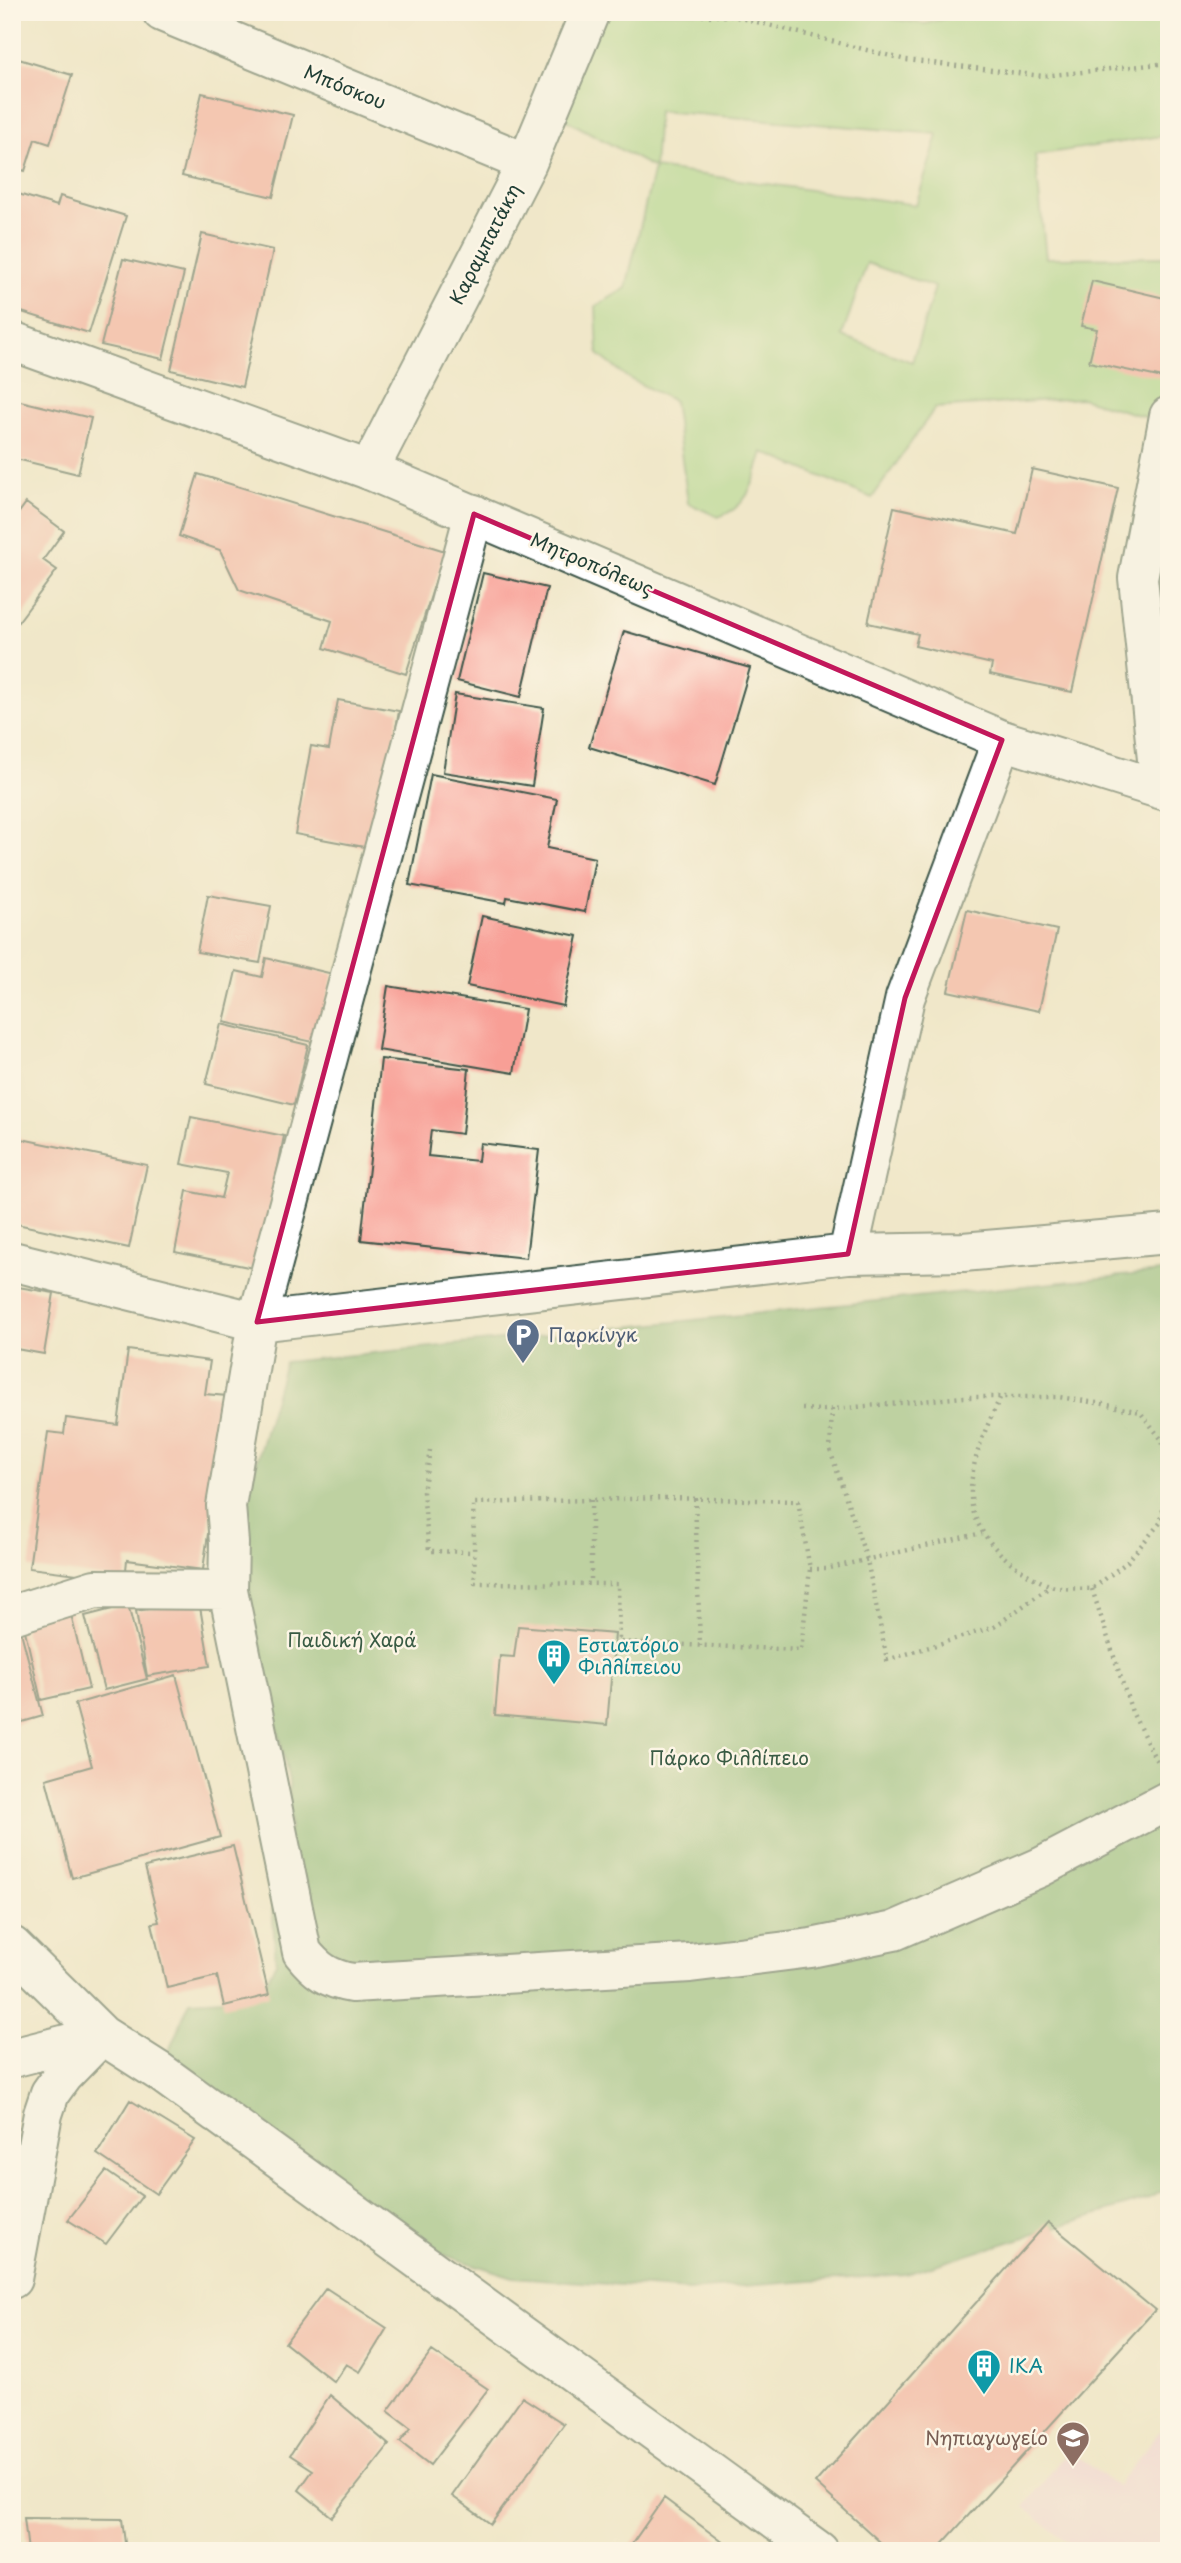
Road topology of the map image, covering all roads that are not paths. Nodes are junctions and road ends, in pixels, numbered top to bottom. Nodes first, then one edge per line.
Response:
1 (162, 12) edge
2 (589, 14) edge
3 (527, 163) junction
4 (12, 341) edge
5 (1169, 416) edge
6 (369, 470) junction
7 (474, 514) junction
8 (1002, 740) junction
9 (1165, 790) edge
10 (1169, 1234) edge
11 (848, 1254) junction
12 (12, 1261) edge
13 (257, 1322) junction
14 (228, 1590) junction
15 (12, 1615) edge
16 (1166, 1785) edge
17 (12, 1946) edge
18 (102, 2035) junction
19 (12, 2058) edge
20 (12, 2279) edge
21 (819, 2551) edge

1 - 3 street, Μπόσκου
2 - 3 street, Καραμπατάκη
3 - 6 street, Καραμπατάκη
4 - 6 street, Μητροπόλεως
5 - 9 street
6 - 7 street, Μητροπόλεως
7 - 8 street, Μητροπόλεως
7 - 13 street
8 - 9 street, Μητροπόλεως
8 - 11 street
10 - 11 street
11 - 13 street
12 - 13 street
13 - 14 street
14 - 15 street
14 - 16 street
17 - 18 street
18 - 19 street
18 - 20 street
18 - 21 street

